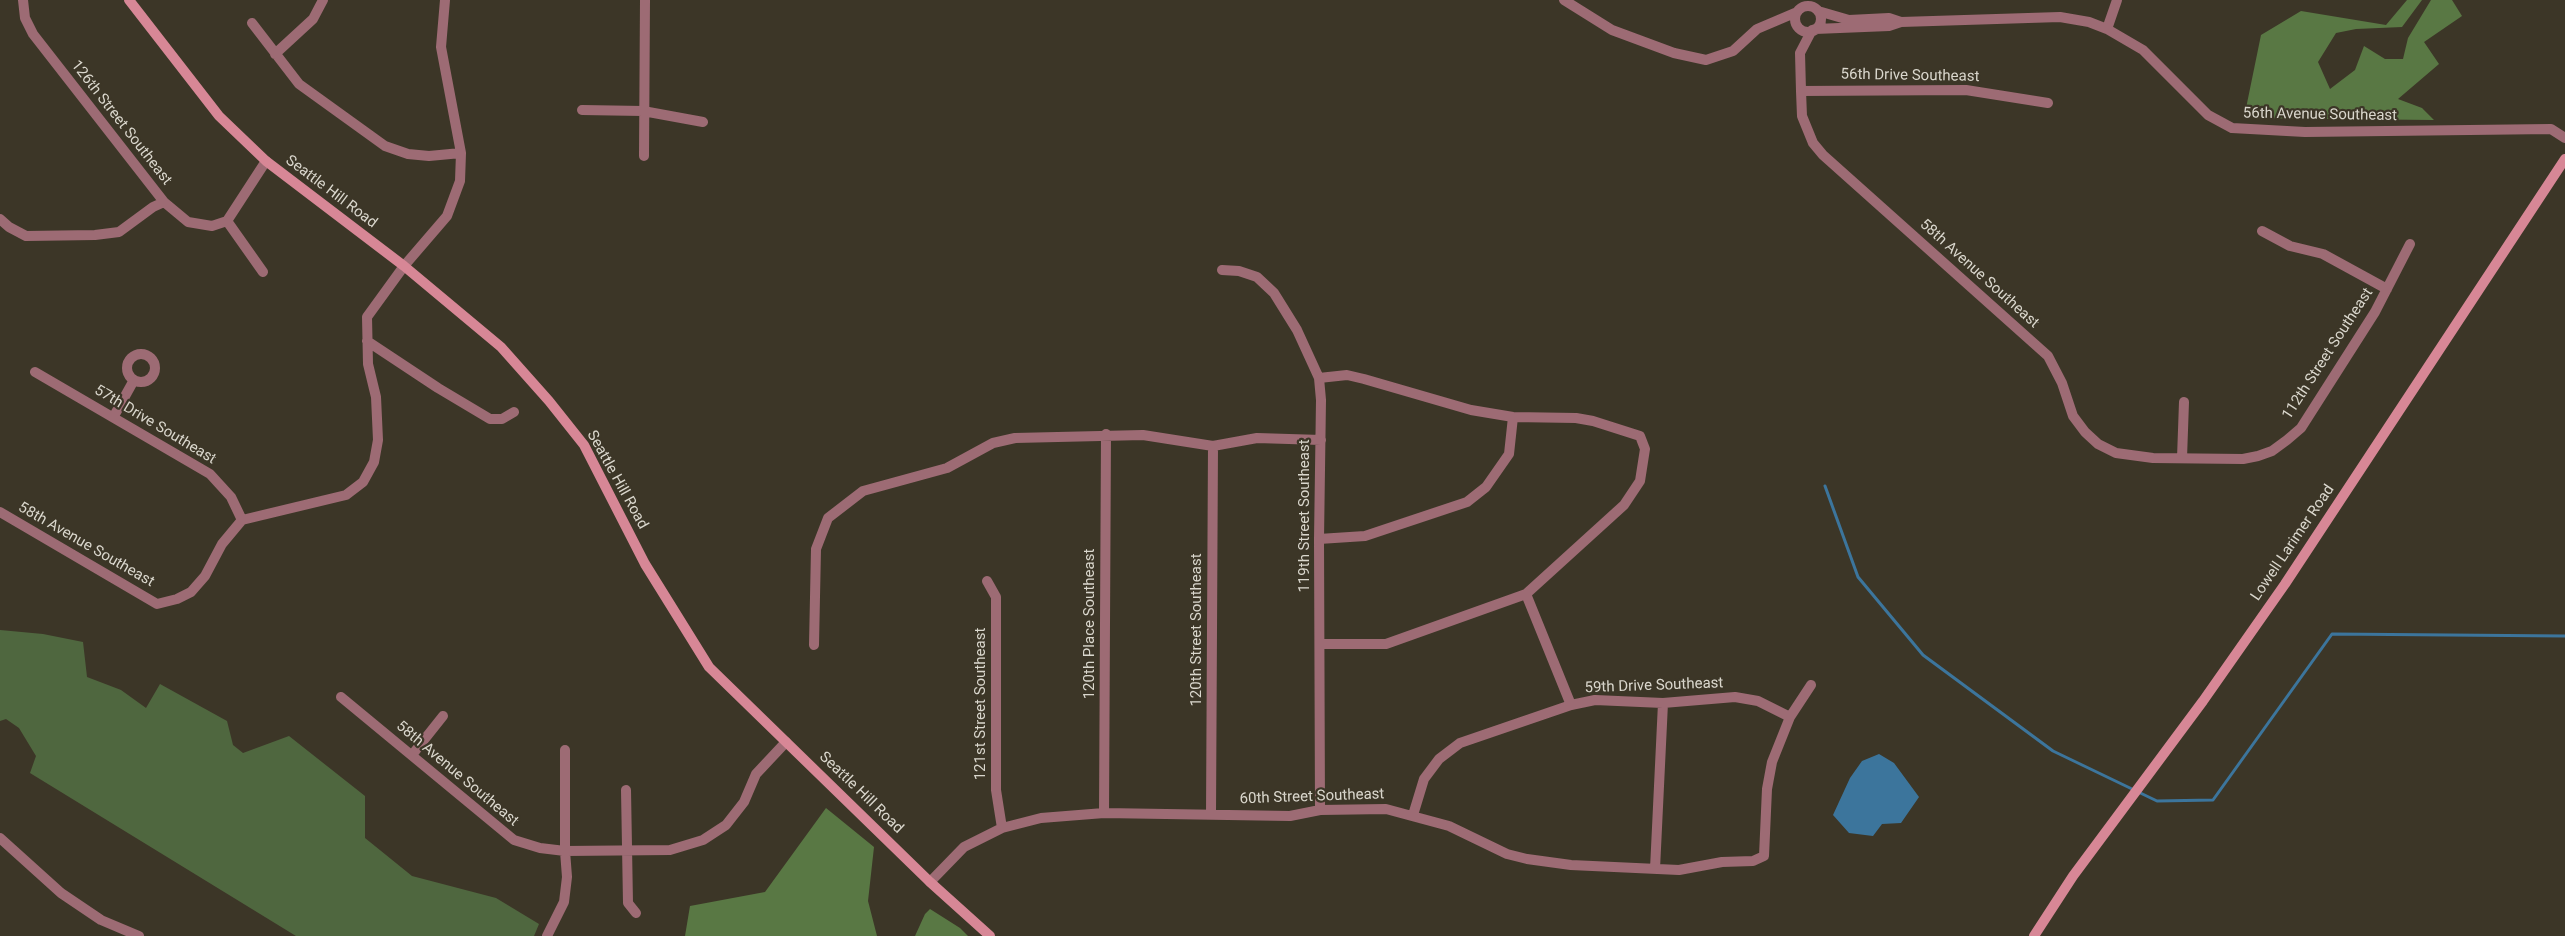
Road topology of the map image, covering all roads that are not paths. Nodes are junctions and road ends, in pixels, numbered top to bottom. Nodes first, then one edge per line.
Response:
1 (24, 0) edge
2 (129, 0) edge
3 (323, 0) edge
4 (445, 0) edge
5 (645, 0) edge
6 (1564, 0) edge
7 (2117, 0) edge
8 (1814, 6) edge
9 (1799, 8) edge
10 (1901, 22) junction
11 (252, 23) dead end
12 (1776, 23) junction
13 (1799, 27) junction
14 (2107, 29) junction
15 (1813, 30) junction
16 (1800, 53) junction
17 (275, 54) junction
18 (1801, 91) junction
19 (2048, 103) dead end
20 (582, 110) dead end
21 (644, 112) junction
22 (703, 122) dead end
23 (2565, 138) edge
24 (461, 153) junction
25 (644, 156) dead end
26 (2565, 159) edge
27 (266, 161) junction
28 (164, 202) junction
29 (0, 219) edge
30 (227, 221) junction
31 (2262, 231) dead end
32 (2410, 244) dead end
33 (404, 266) junction
34 (1222, 270) dead end
35 (263, 272) dead end
36 (2387, 289) junction
37 (368, 341) junction
38 (35, 372) dead end
39 (1318, 378) junction
40 (134, 380) dead end
41 (2184, 402) dead end
42 (514, 412) dead end
43 (114, 416) junction
44 (1513, 416) junction
45 (1106, 434) junction
46 (1321, 440) junction
47 (1213, 446) junction
48 (2186, 458) junction
49 (0, 512) edge
50 (242, 520) junction
51 (1319, 539) junction
52 (987, 581) dead end
53 (1526, 594) junction
54 (1320, 644) junction
55 (814, 645) dead end
56 (1811, 685) dead end
57 (341, 696) dead end
58 (1663, 703) junction
59 (1572, 705) junction
60 (443, 716) dead end
61 (1790, 717) junction
62 (786, 742) junction
63 (565, 750) dead end
64 (412, 755) junction
65 (626, 790) dead end
66 (1320, 810) junction
67 (1104, 814) junction
68 (1211, 814) junction
69 (1413, 815) junction
70 (1002, 828) junction
71 (0, 838) edge
72 (565, 851) junction
73 (626, 852) junction
74 (1655, 870) junction
75 (930, 882) junction
76 (636, 913) dead end
77 (138, 936) edge
78 (548, 936) edge
79 (990, 936) edge
80 (2034, 936) edge

1 - 28 street, 126th Street Southeast
2 - 27 main road, Seattle Hill Road
3 - 17 street
4 - 24 street
5 - 21 street
6 - 12 street
7 - 14 street
8 - 9 street
8 - 10 street, 56th Avenue Southeast
8 - 15 street
9 - 12 street
9 - 13 street
10 - 14 street, 56th Avenue Southeast
10 - 15 street, 56th Avenue Southeast
11 - 17 street
12 - 13 street
13 - 15 street
13 - 16 street, 58th Avenue Southeast
14 - 23 street, 56th Avenue Southeast
15 - 16 street, 58th Avenue Southeast
16 - 18 street, 58th Avenue Southeast
17 - 24 street
18 - 19 street, 56th Drive Southeast
18 - 48 street, 58th Avenue Southeast
20 - 21 street
21 - 22 street
21 - 25 street
24 - 33 street
26 - 80 main road, Lowell Larimer Road
27 - 30 street
27 - 33 main road, Seattle Hill Road
28 - 29 street
28 - 30 street, 126th Street Southeast
30 - 35 street
31 - 36 street
32 - 36 street, 112th Street Southeast
33 - 37 street
33 - 62 main road, Seattle Hill Road
34 - 39 street, 119th Street Southeast
36 - 48 street, 112th Street Southeast
37 - 42 street
37 - 50 street
38 - 43 street, 57th Drive Southeast
39 - 44 street
39 - 46 street, 119th Street Southeast
40 - 43 street
41 - 48 street
43 - 50 street, 57th Drive Southeast
44 - 51 street
44 - 53 street
45 - 47 street
45 - 55 street
45 - 67 street, 120th Place Southeast
46 - 47 street
46 - 51 street, 119th Street Southeast
47 - 68 street, 120th Street Southeast
49 - 50 street, 58th Avenue Southeast
51 - 54 street, 119th Street Southeast
52 - 70 street, 121st Street Southeast
53 - 54 street
53 - 59 street
54 - 66 street, 119th Street Southeast
56 - 61 street
57 - 64 street, 58th Avenue Southeast
58 - 59 street, 59th Drive Southeast
58 - 61 street, 59th Drive Southeast
58 - 74 street
59 - 69 street, 59th Drive Southeast
60 - 64 street
61 - 74 street, 60th Street Southeast
62 - 73 street, 58th Avenue Southeast
62 - 75 main road, Seattle Hill Road
63 - 72 street
64 - 72 street, 58th Avenue Southeast
65 - 73 street
66 - 68 street, 60th Street Southeast
66 - 69 street, 60th Street Southeast
67 - 68 street, 60th Street Southeast
67 - 70 street, 60th Street Southeast
69 - 74 street, 60th Street Southeast
70 - 75 street, 60th Street Southeast
71 - 77 street
72 - 73 street, 58th Avenue Southeast
72 - 78 street
73 - 76 street
75 - 79 main road, Seattle Hill Road

